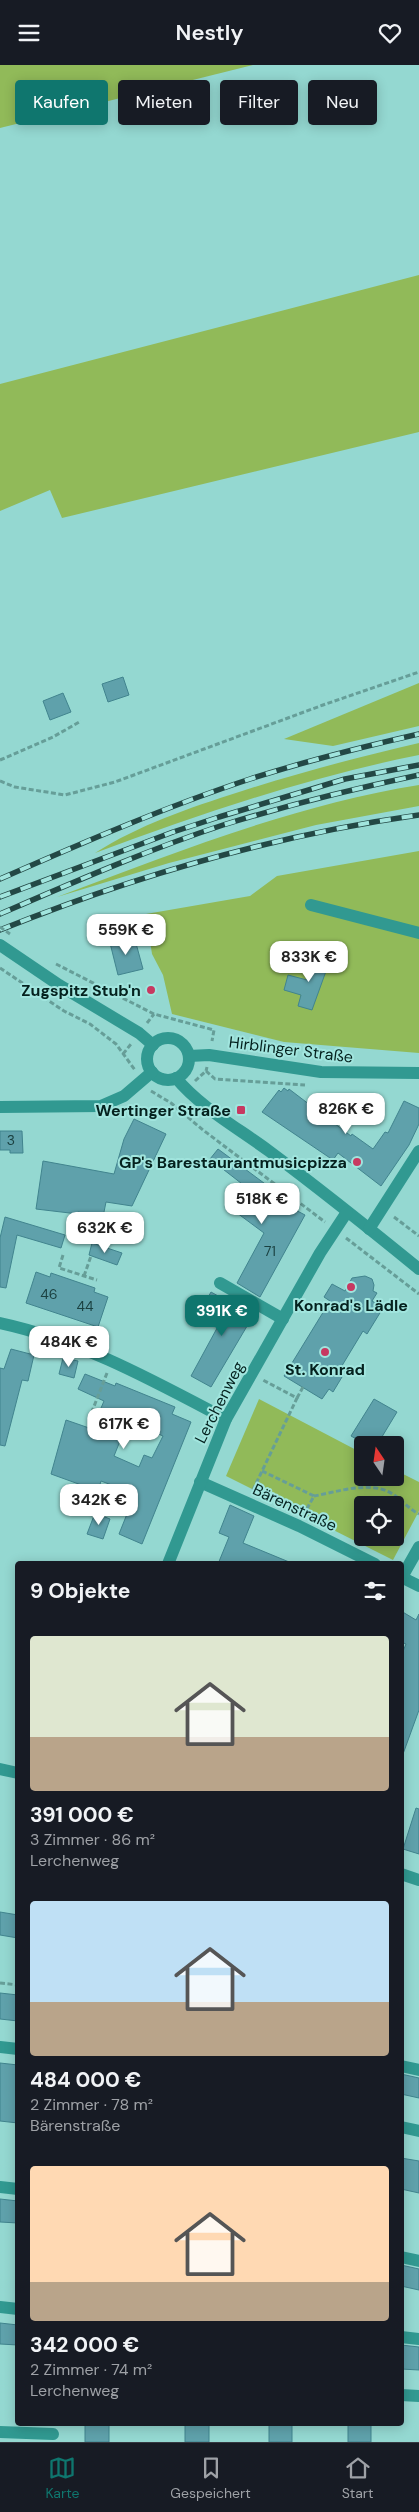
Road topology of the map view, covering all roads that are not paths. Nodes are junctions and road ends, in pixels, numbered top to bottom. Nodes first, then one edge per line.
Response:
1 (311, 905) dead end
2 (419, 933) edge
3 (0, 945) edge
4 (153, 1045) junction
5 (189, 1056) junction
6 (152, 1072) junction
7 (419, 1073) edge
8 (176, 1078) junction
9 (0, 1107) edge
10 (419, 1151) edge
11 (346, 1212) junction
12 (369, 1229) junction
13 (419, 1269) edge
14 (220, 1283) dead end
15 (283, 1319) junction
16 (0, 1323) edge
17 (226, 1419) junction
18 (200, 1482) junction
19 (419, 1547) edge
20 (169, 1561) edge
21 (369, 1561) edge
22 (404, 1573) edge
23 (404, 1578) edge
24 (419, 1587) edge
25 (0, 1769) edge
26 (15, 1772) edge
27 (404, 1875) edge
28 (419, 1880) edge
29 (0, 2047) edge
30 (15, 2049) edge
31 (404, 2068) edge
32 (419, 2070) edge
33 (404, 2128) edge
34 (419, 2131) edge
35 (0, 2187) edge
36 (15, 2189) edge
37 (404, 2258) edge
38 (419, 2261) edge
39 (0, 2307) edge
40 (15, 2309) edge
41 (404, 2337) edge
42 (419, 2339) edge
43 (404, 2395) edge
44 (419, 2396) edge
45 (0, 2432) edge
46 (53, 2433) edge

1 - 2 street
3 - 4 street
4 - 5 street
4 - 6 street
5 - 7 street, Hirblinger Straße
5 - 8 street
6 - 8 street
6 - 9 street
8 - 11 street
10 - 12 street
11 - 12 street
11 - 15 street, Lerchenweg
12 - 13 street
14 - 15 street
15 - 17 street, Lerchenweg
16 - 17 street
17 - 18 street, Lerchenweg
18 - 20 street, Lerchenweg
18 - 21 street, Bärenstraße
19 - 22 street
23 - 24 street
25 - 26 street
27 - 28 street
29 - 30 street
31 - 32 street
33 - 34 street
35 - 36 street
37 - 38 street
39 - 40 street
41 - 42 street
43 - 44 street
45 - 46 street

